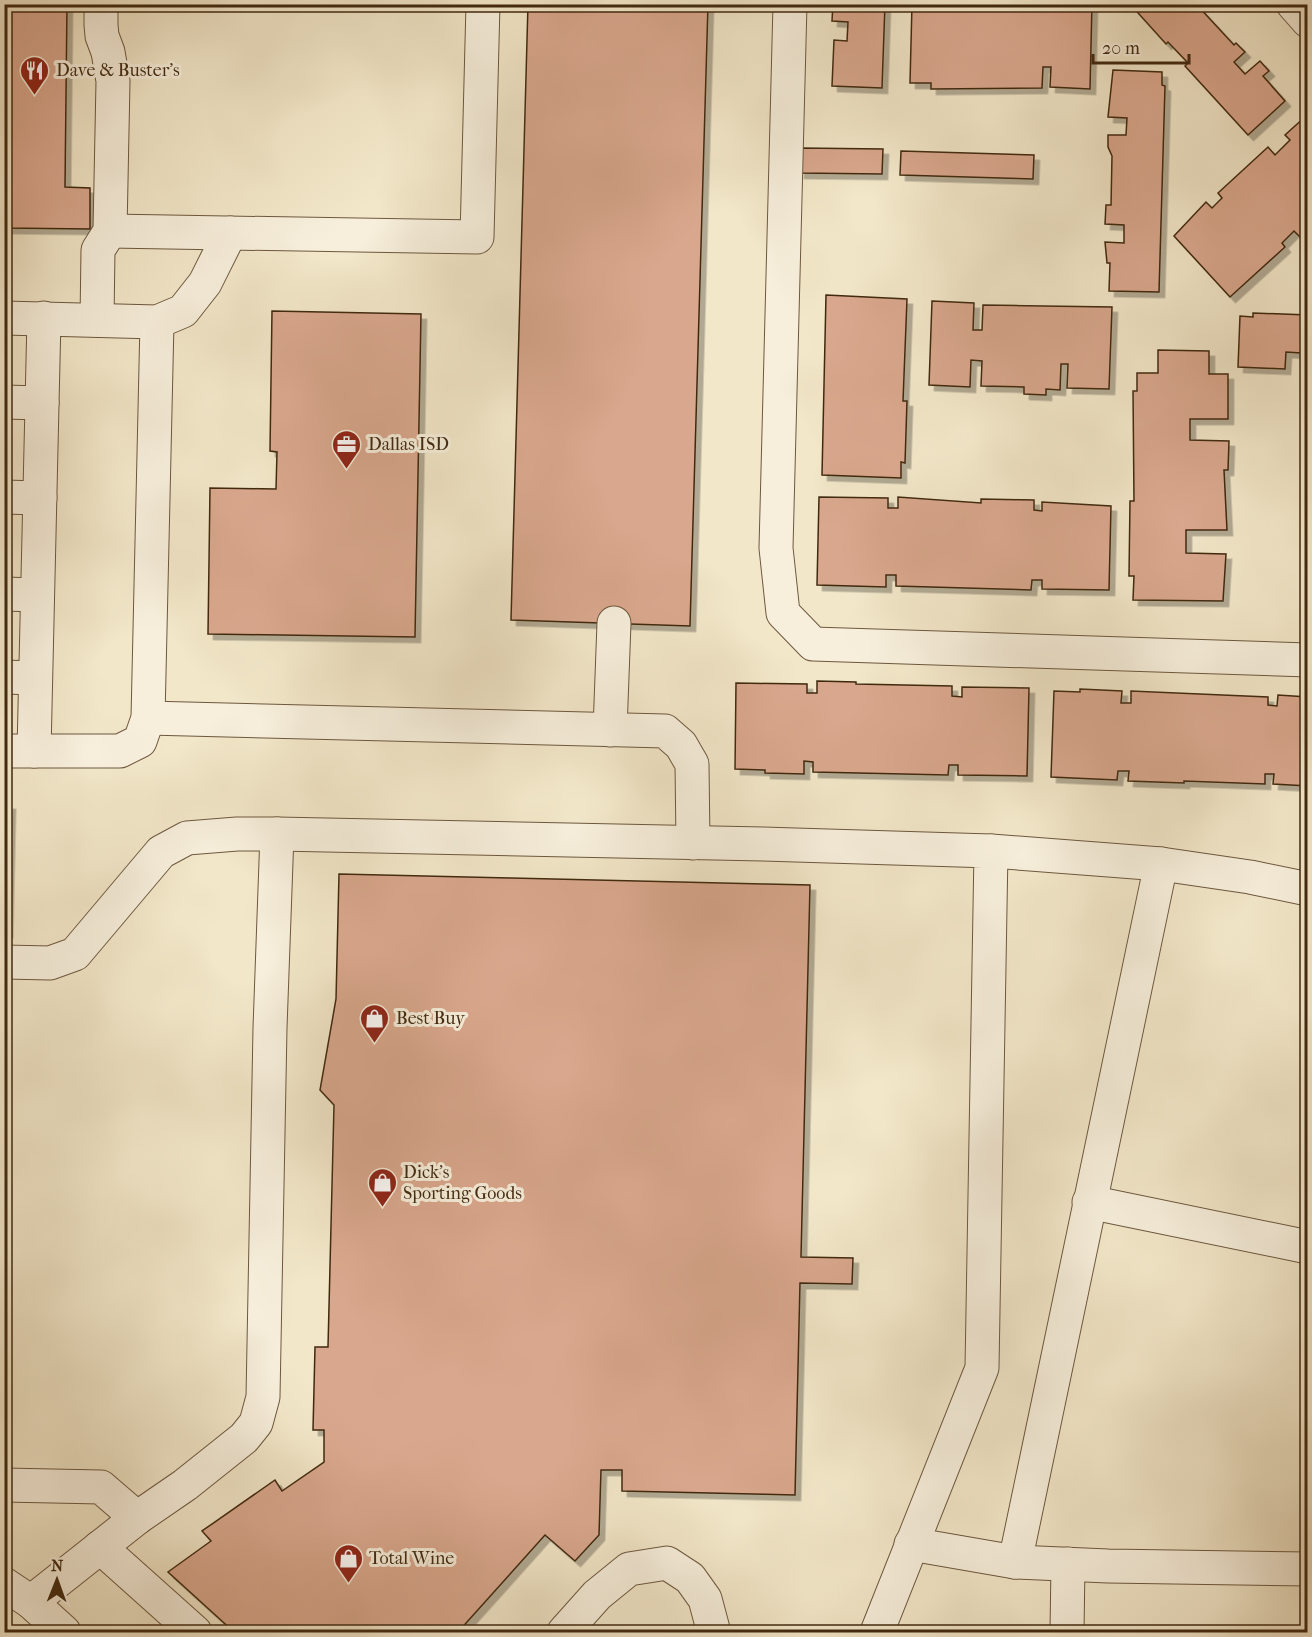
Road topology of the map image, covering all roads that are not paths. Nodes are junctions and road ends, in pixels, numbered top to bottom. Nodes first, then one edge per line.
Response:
1 (101, 4) edge
2 (483, 4) edge
3 (790, 4) edge
4 (1293, 4) edge
5 (1308, 21) edge
6 (110, 231) junction
7 (230, 233) junction
8 (4, 318) edge
9 (44, 318) junction
10 (97, 320) junction
11 (157, 322) junction
12 (4, 402) edge
13 (42, 403) junction
14 (4, 497) edge
15 (40, 498) junction
16 (4, 594) edge
17 (37, 595) junction
18 (614, 623) dead end
19 (1308, 660) edge
20 (20, 677) edge
21 (148, 718) junction
22 (610, 730) junction
23 (19, 751) edge
24 (277, 834) junction
25 (693, 843) junction
26 (991, 851) junction
27 (1161, 864) junction
28 (1308, 889) edge
29 (4, 962) edge
30 (1089, 1202) junction
31 (1308, 1247) edge
32 (4, 1485) edge
33 (137, 1518) junction
34 (911, 1544) junction
35 (100, 1547) junction
36 (1015, 1562) junction
37 (1068, 1564) junction
38 (1308, 1569) edge
39 (4, 1584) edge
40 (31, 1602) junction
41 (64, 1632) edge
42 (195, 1632) edge
43 (564, 1632) edge
44 (711, 1632) edge
45 (877, 1632) edge
46 (1067, 1632) edge

1 - 6 lane
2 - 7 lane
3 - 19 lane
4 - 5 lane
6 - 7 lane
6 - 10 lane
7 - 11 lane
8 - 9 lane
9 - 10 lane
9 - 13 lane
10 - 11 lane
11 - 21 lane
12 - 13 lane
13 - 15 lane
14 - 15 lane
15 - 17 lane
16 - 17 lane
17 - 20 lane
18 - 22 lane
20 - 23 lane
21 - 22 lane
21 - 23 lane
22 - 25 lane
24 - 25 lane
24 - 29 lane
24 - 33 lane
25 - 26 lane
26 - 27 lane
26 - 34 lane
27 - 28 lane
27 - 30 lane
30 - 31 lane
30 - 36 lane
32 - 33 lane
33 - 35 lane
34 - 36 lane
34 - 45 lane
35 - 40 lane
35 - 42 lane
36 - 37 lane
37 - 38 lane
37 - 46 lane
39 - 40 lane
40 - 41 lane
43 - 44 lane

